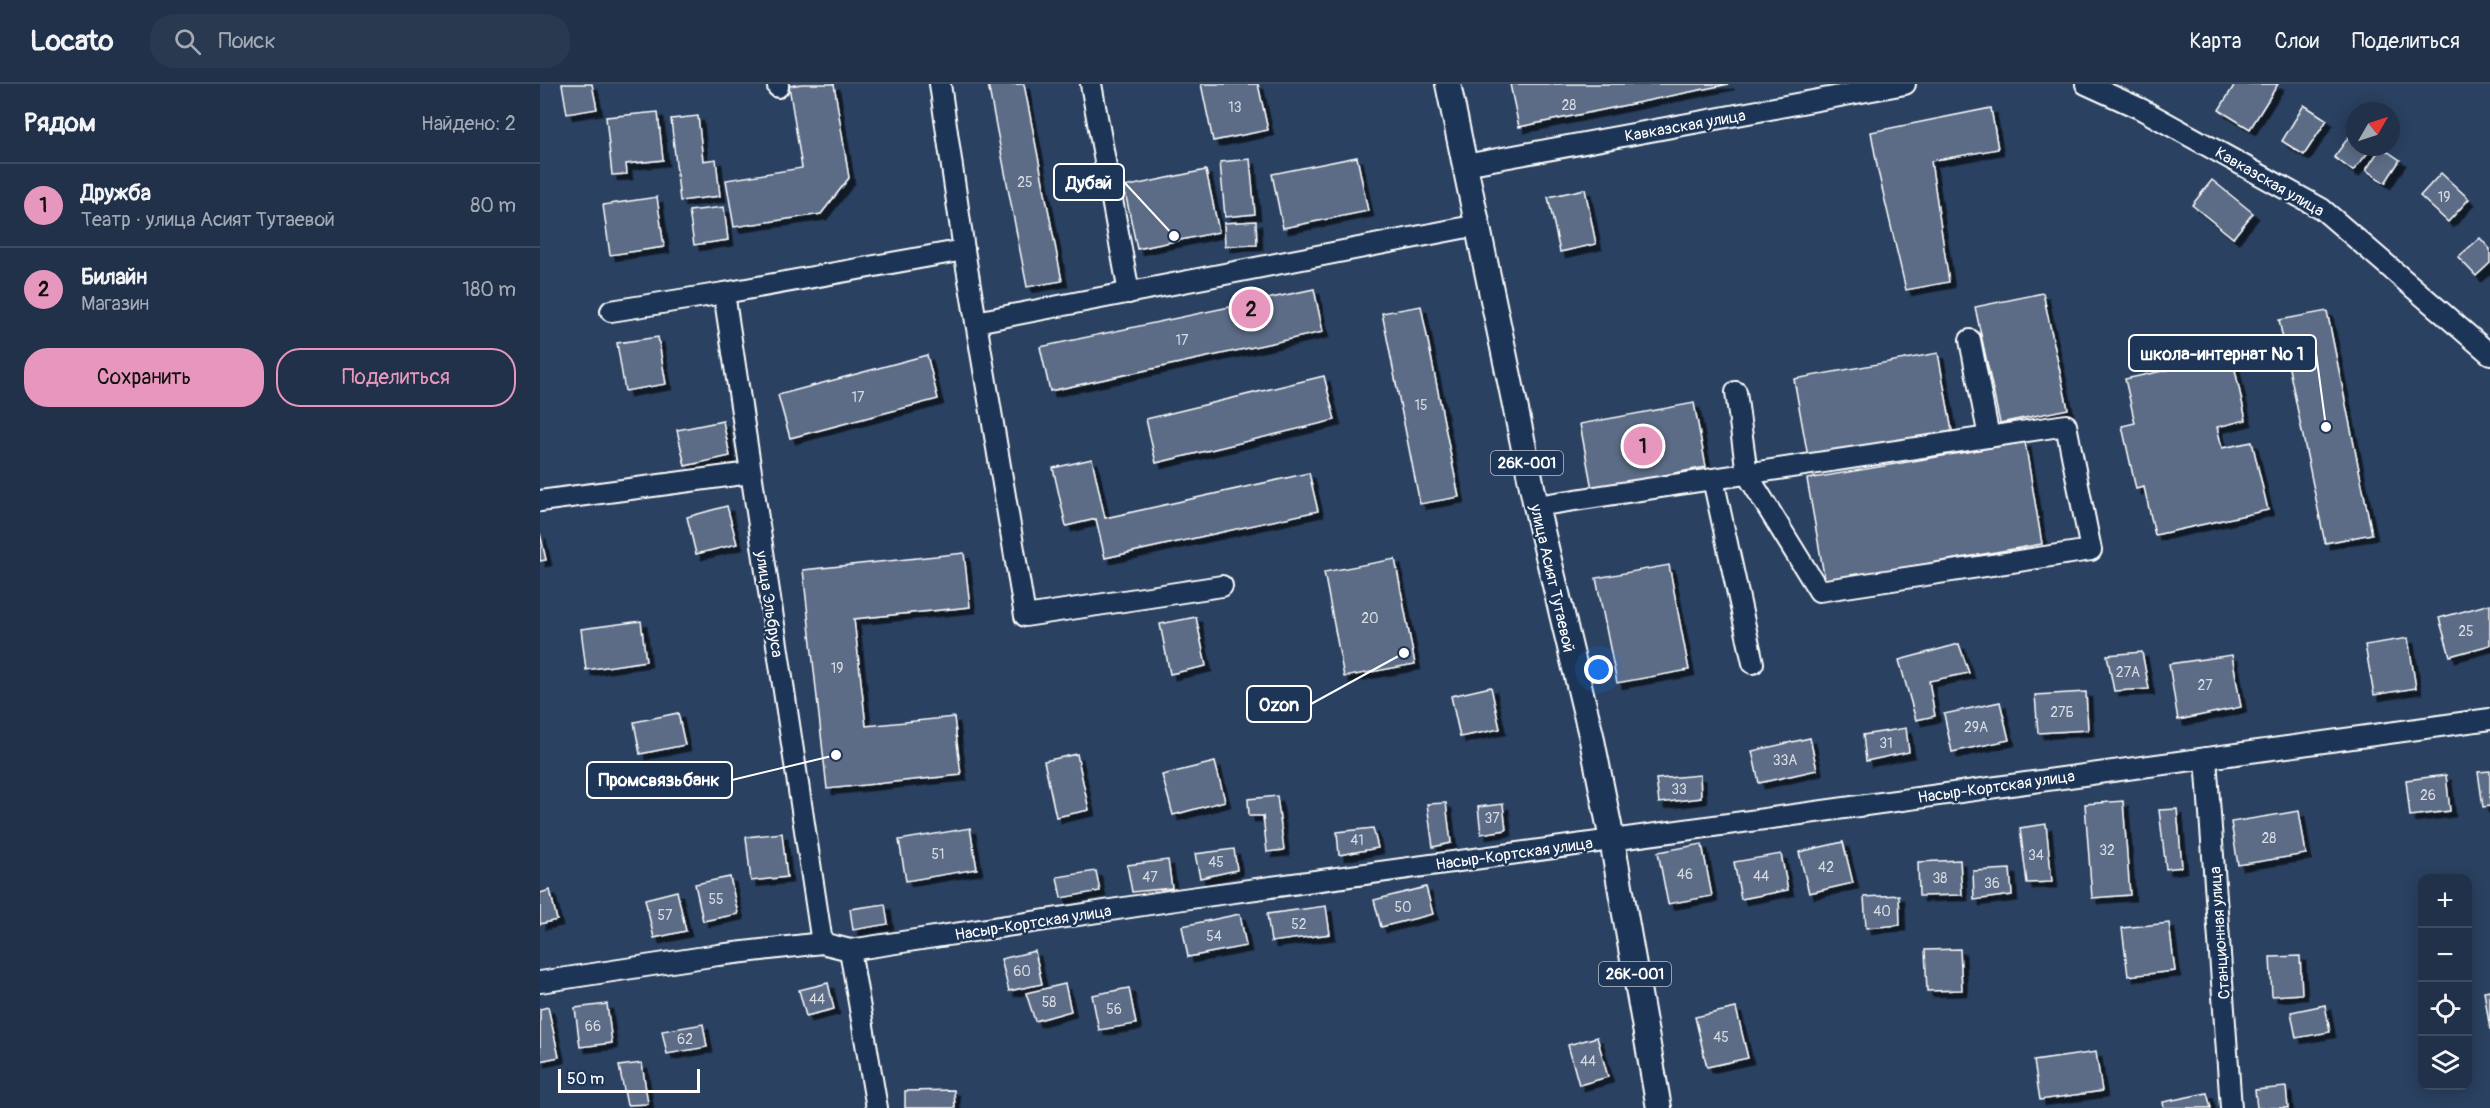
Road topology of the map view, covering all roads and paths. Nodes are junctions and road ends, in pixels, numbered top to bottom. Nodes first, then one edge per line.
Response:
1 (940, 84) edge
2 (1091, 84) edge
3 (1448, 84) edge
4 (1905, 84) edge
5 (2086, 84) edge
6 (1879, 86) edge
7 (1465, 165) junction
8 (1478, 225) junction
9 (964, 250) junction
10 (724, 292) junction
11 (1129, 293) junction
12 (611, 311) dead end
13 (976, 322) junction
14 (1970, 340) dead end
15 (2490, 354) edge
16 (1736, 392) dead end
17 (1989, 437) junction
18 (750, 473) junction
19 (1747, 474) junction
20 (1713, 479) junction
21 (540, 501) edge
22 (1536, 506) junction
23 (1222, 586) dead end
24 (1753, 663) dead end
25 (2490, 719) edge
26 (2206, 758) junction
27 (1612, 840) junction
28 (822, 943) junction
29 (850, 950) junction
30 (540, 982) edge
31 (877, 1108) edge
32 (1659, 1108) edge
33 (2231, 1108) edge

1 - 9 street
2 - 11 street
3 - 7 main road, улица Асият Тутаевой / 26К-001
4 - 6 street, Кавказская улица
5 - 15 street, Кавказская улица
6 - 7 street, Кавказская улица
7 - 8 main road, улица Асият Тутаевой / 26К-001
8 - 11 street
8 - 22 main road, улица Асият Тутаевой / 26К-001
9 - 10 street
9 - 13 street
10 - 12 street
10 - 18 street, улица Эльбруса
11 - 13 street
13 - 23 street
14 - 17 street
16 - 19 street
17 - 19 street
17 - 19 street
18 - 21 street
18 - 28 street, улица Эльбруса
19 - 20 street
20 - 22 street
20 - 24 street
22 - 27 main road, улица Асият Тутаевой / 26К-001
25 - 26 street, Насыр-Кортская улица
26 - 27 street, Насыр-Кортская улица
26 - 33 street, Станционная улица
27 - 29 street, Насыр-Кортская улица
27 - 32 main road, улица Асият Тутаевой / 26К-001
28 - 29 street, Насыр-Кортская улица
28 - 30 street, Насыр-Кортская улица
29 - 31 street

